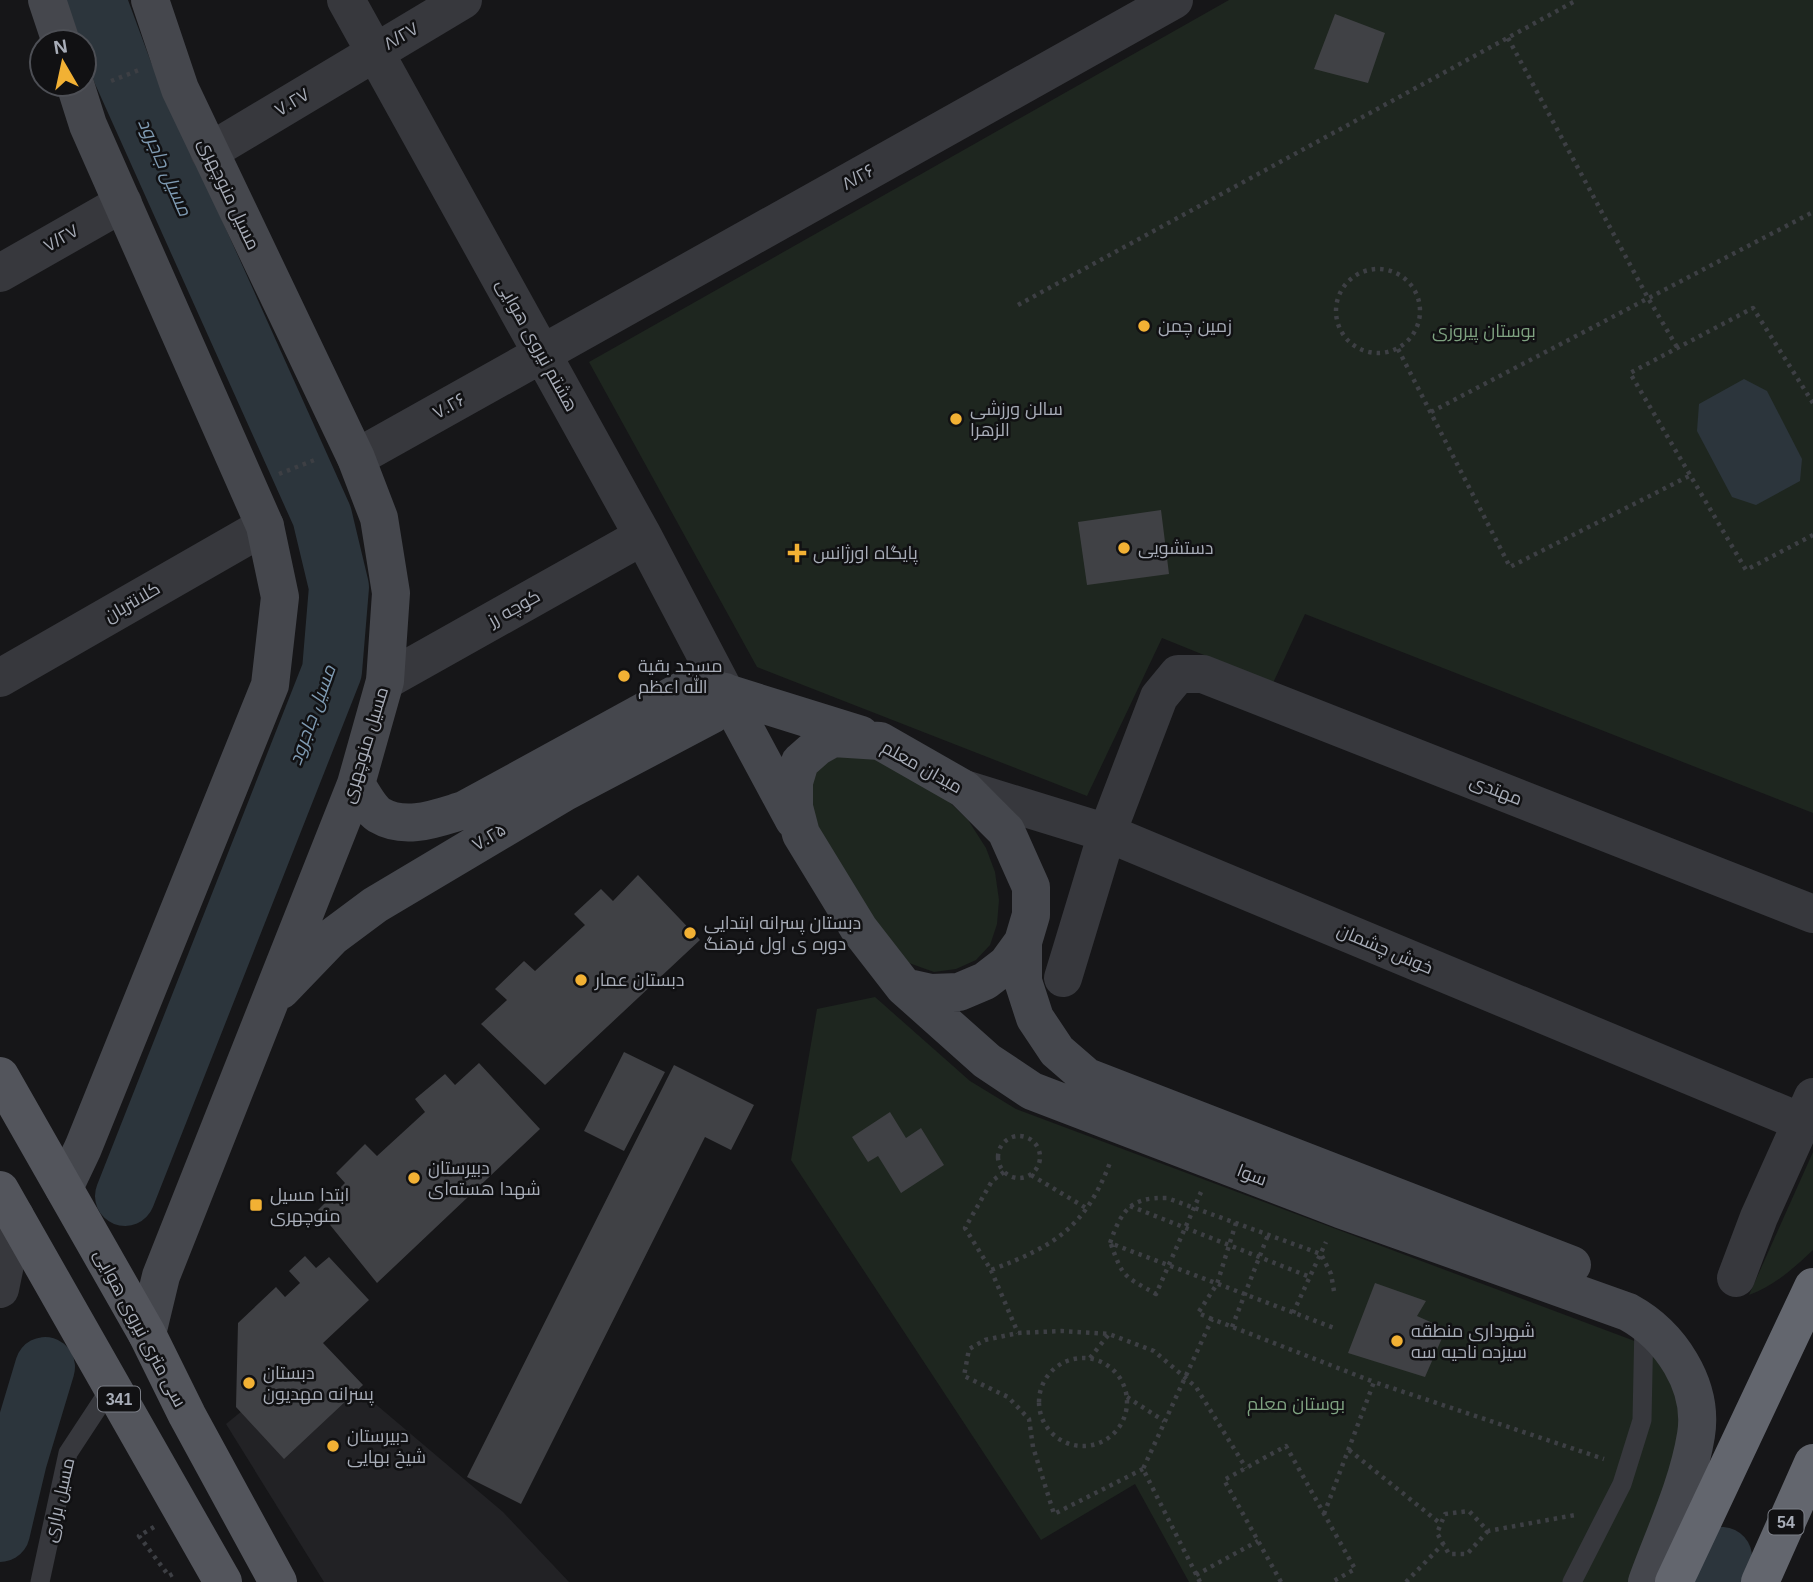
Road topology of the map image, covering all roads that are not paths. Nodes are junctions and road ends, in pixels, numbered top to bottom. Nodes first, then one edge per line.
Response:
1 (47, 0) edge
2 (150, 0) edge
3 (346, 0) edge
4 (463, 0) edge
5 (1174, 0) edge
6 (56, 28) edge
7 (375, 52) junction
8 (89, 98) edge
9 (209, 152) junction
10 (123, 203) junction
11 (0, 273) edge
12 (542, 354) junction
13 (356, 458) junction
14 (258, 509) junction
15 (643, 536) junction
16 (0, 677) edge
17 (385, 681) junction
18 (725, 692) junction
19 (880, 741) junction
20 (356, 784) junction
21 (964, 789) junction
22 (1107, 833) junction
23 (802, 835) junction
24 (1813, 914) edge
25 (1023, 942) junction
26 (1063, 978) dead end
27 (904, 987) junction
28 (267, 1004) junction
29 (0, 1076) edge
30 (1807, 1110) edge
31 (64, 1188) junction
32 (8, 1203) edge
33 (1736, 1278) dead end
34 (1813, 1287) edge
35 (0, 1289) edge
36 (1636, 1316) junction
37 (147, 1334) junction
38 (112, 1386) junction
39 (1813, 1463) edge
40 (40, 1582) edge
41 (223, 1582) edge
42 (278, 1582) edge
43 (1572, 1582) edge
44 (1647, 1582) edge
45 (1674, 1582) edge
46 (1760, 1582) edge

1 - 6 main road
2 - 9 main road, مسیل منوچهری
3 - 7 street, هشتم نیروی هوایی
4 - 7 street, ۸/۲۷
5 - 12 street, ۸/۲۶
7 - 9 street, ۷.۲۷
7 - 12 street, هشتم نیروی هوایی
8 - 10 main road
9 - 13 main road, مسیل منوچهری
10 - 11 street, ۷/۲۷
10 - 14 main road
12 - 13 street, ۷.۲۶
12 - 15 street, هشتم نیروی هوایی
13 - 17 main road, مسیل منوچهری
14 - 16 street, کلانتریان
14 - 31 main road
15 - 17 street, کوچه رز
15 - 18 street, هشتم نیروی هوایی
17 - 20 main road, مسیل منوچهری
18 - 19 main road
18 - 20 main road
18 - 23 main road
18 - 28 main road, ۷.۲۵
19 - 21 main road, میدان معلم
19 - 23 main road, میدان معلم
20 - 28 main road, مسیل منوچهری
21 - 22 street, خوش چشمان
21 - 25 main road, میدان معلم
22 - 24 street, مهتدی
22 - 26 street
22 - 30 street, خوش چشمان
23 - 27 main road, میدان معلم
25 - 27 main road, میدان معلم
25 - 36 main road, سوا
27 - 36 main road, سوا
28 - 37 main road, مسیل منوچهری
29 - 31 main road, سی متری نیروی هوایی
30 - 33 street
31 - 37 main road, سی متری نیروی هوایی
32 - 35 street
32 - 38 main road, 341
34 - 45 highway
36 - 43 lane
36 - 44 main road, سوا
37 - 42 main road, سی متری نیروی هوایی
38 - 40 lane, مسیل براری
38 - 41 main road, 341
39 - 46 highway, 54

